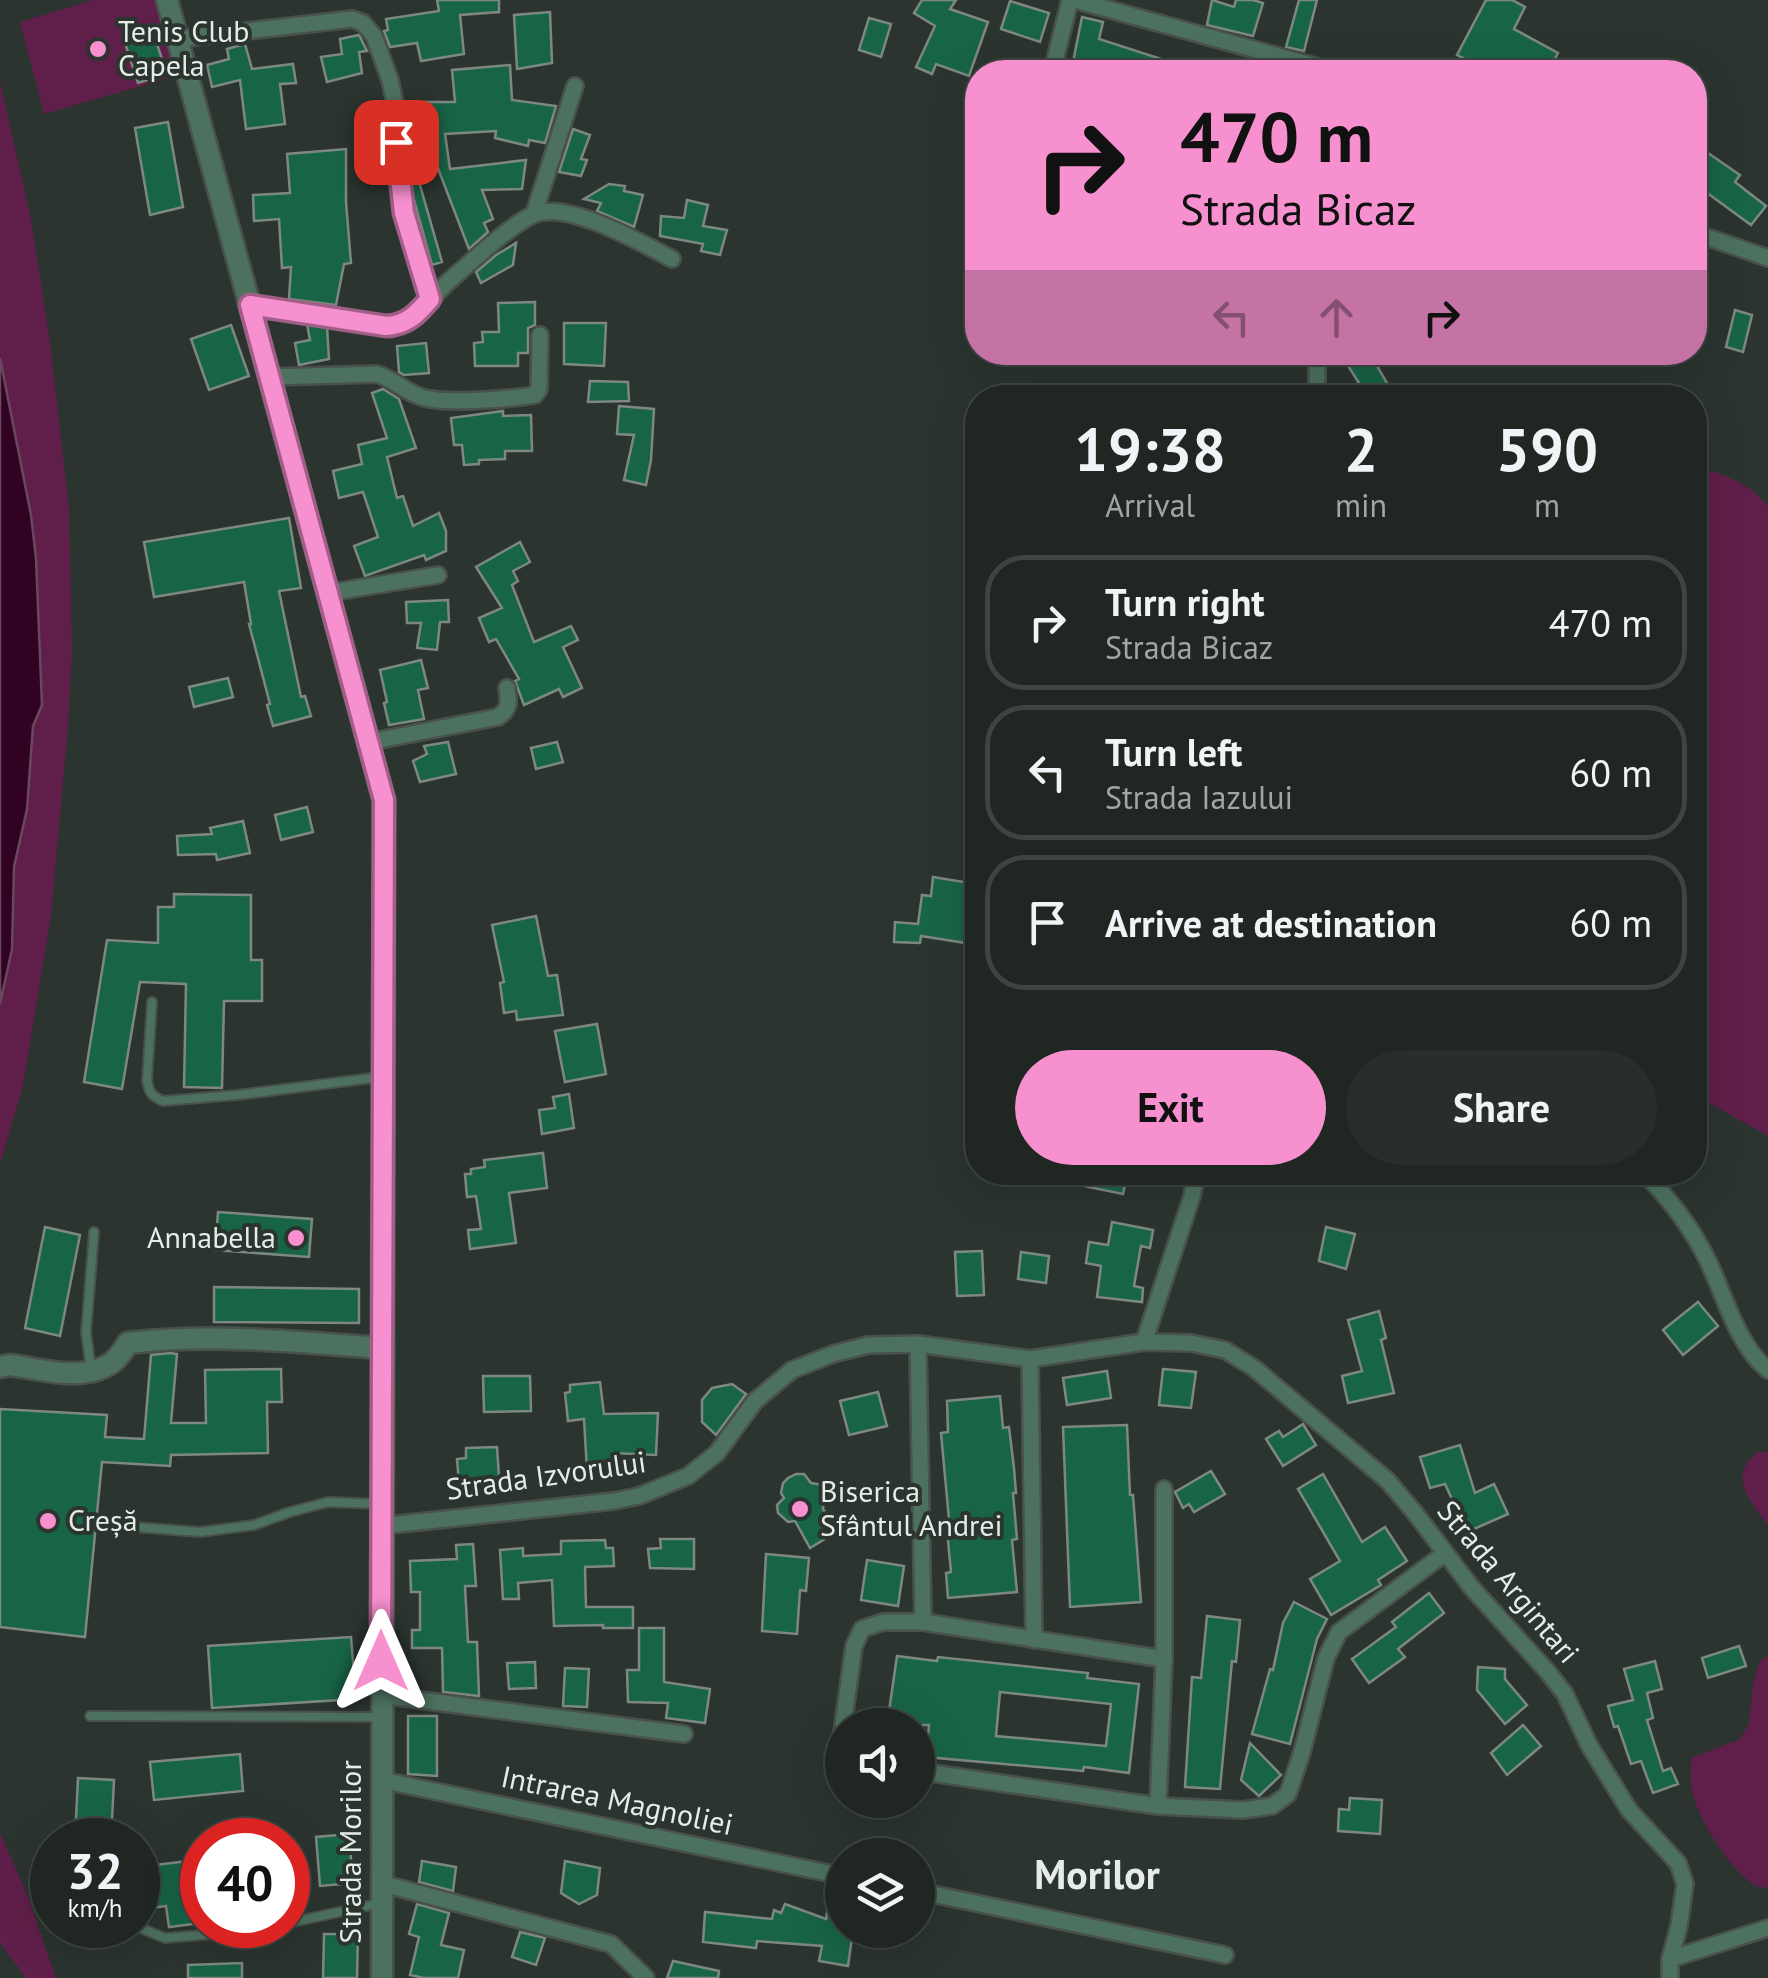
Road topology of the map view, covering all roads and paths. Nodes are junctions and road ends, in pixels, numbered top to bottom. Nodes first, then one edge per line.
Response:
1 (167, 0) edge
2 (1072, 0) edge
3 (178, 39) junction
4 (1055, 60) edge
5 (1289, 60) edge
6 (576, 86) dead end
7 (534, 214) junction
8 (1707, 237) edge
9 (672, 258) dead end
10 (1768, 258) edge
11 (430, 299) junction
12 (250, 305) junction
13 (540, 335) dead end
14 (270, 377) junction
15 (438, 575) dead end
16 (328, 593) junction
17 (507, 688) dead end
18 (369, 742) junction
19 (152, 1002) dead end
20 (383, 1077) junction
21 (1194, 1185) edge
22 (1654, 1185) edge
23 (94, 1232) dead end
24 (1144, 1342) junction
25 (918, 1344) junction
26 (382, 1348) junction
27 (1030, 1359) junction
28 (0, 1367) edge
29 (1768, 1370) edge
30 (92, 1373) junction
31 (1164, 1489) dead end
32 (381, 1515) junction
33 (121, 1526) dead end
34 (1444, 1554) junction
35 (924, 1622) junction
36 (1034, 1640) junction
37 (1164, 1659) junction
38 (381, 1695) junction
39 (846, 1708) edge
40 (90, 1716) dead end
41 (381, 1717) junction
42 (684, 1734) dead end
43 (935, 1773) edge
44 (381, 1780) junction
45 (1158, 1806) junction
46 (825, 1872) edge
47 (381, 1893) junction
48 (935, 1896) edge
49 (310, 1916) edge
50 (1768, 1928) edge
51 (1225, 1956) dead end
52 (1670, 1960) junction
53 (382, 1978) edge
54 (646, 1978) edge
55 (1670, 1978) edge

1 - 3 street, Strada Morilor
2 - 4 street
2 - 5 street
3 - 11 street
3 - 12 street, Strada Morilor
6 - 7 street
7 - 9 street
7 - 11 street
8 - 10 street
11 - 12 street
12 - 14 street, Strada Morilor
13 - 14 street
14 - 16 street, Strada Morilor
15 - 16 street
16 - 18 street, Strada Morilor
17 - 18 street
18 - 20 street, Strada Morilor
19 - 20 lane
20 - 26 street, Strada Morilor
21 - 24 street
22 - 29 street
23 - 30 lane
24 - 27 street, Strada Izvorului
24 - 34 street, Strada Argintari
25 - 27 street, Strada Izvorului
25 - 32 street, Strada Izvorului
25 - 35 street
26 - 30 street
26 - 32 street, Strada Morilor
27 - 36 street
28 - 30 street
31 - 37 street
32 - 33 lane
32 - 38 street, Strada Morilor
34 - 45 street
34 - 52 street, Strada Argintari
35 - 36 street
35 - 39 street
36 - 37 street
37 - 45 street
38 - 41 street, Strada Morilor
38 - 42 street
40 - 41 lane
41 - 44 street, Strada Morilor
43 - 45 street
44 - 46 street, Intrarea Magnoliei
44 - 47 street, Strada Morilor
47 - 49 lane
47 - 53 street, Strada Morilor
47 - 54 street
48 - 51 street
50 - 52 street
52 - 55 street, Strada Argintari

